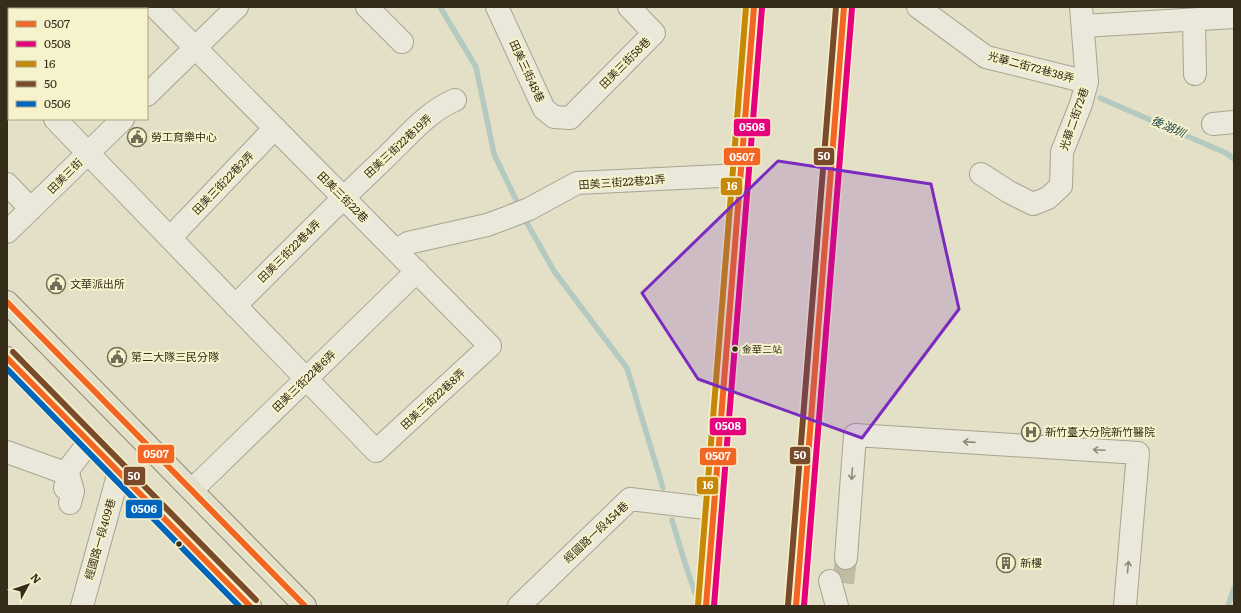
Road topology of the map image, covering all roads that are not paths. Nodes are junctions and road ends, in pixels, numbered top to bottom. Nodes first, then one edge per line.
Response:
1 (155, 7) edge
2 (237, 7) edge
3 (367, 7) edge
4 (497, 7) edge
5 (629, 7) edge
6 (754, 7) edge
7 (844, 7) edge
8 (918, 7) edge
9 (1082, 16) edge
10 (1234, 17) edge
11 (1194, 20) junction
12 (402, 42) dead end
13 (195, 48) junction
14 (1195, 74) dead end
15 (1087, 82) junction
16 (148, 94) edge
17 (455, 100) dead end
18 (570, 118) joint
19 (56, 120) edge
20 (122, 120) edge
21 (275, 128) junction
22 (88, 153) junction
23 (981, 174) dead end
24 (741, 175) junction
25 (7, 184) edge
26 (343, 197) junction
27 (31, 209) junction
28 (7, 232) edge
29 (170, 238) junction
30 (396, 250) junction
31 (417, 272) junction
32 (7, 302) edge
33 (235, 306) junction
34 (490, 346) joint
35 (10, 368) edge
36 (306, 379) junction
37 (90, 441) junction
38 (7, 452) edge
39 (119, 472) junction
40 (68, 474) junction
41 (192, 490) junction
42 (66, 502) dead end
43 (714, 509) junction
44 (839, 557) tunnel mouth
45 (82, 606) edge
46 (250, 606) edge
47 (305, 606) edge
48 (519, 606) edge
49 (706, 606) edge
50 (796, 606) edge
51 (837, 606) edge
52 (842, 606) edge
53 (1125, 606) edge

1 - 13 street, 田美三街22巷
2 - 13 street
3 - 12 street
4 - 18 street, 田美三街48巷
5 - 18 street, 田美三街58巷
6 - 24 street
7 - 50 street
8 - 15 street, 光華二街72巷38弄
9 - 11 street
9 - 15 street, 光華二街72巷
10 - 11 street
11 - 14 street
13 - 16 street
13 - 21 street, 田美三街22巷
15 - 23 street, 光華二街72巷
17 - 26 street, 田美三街22巷19弄
19 - 22 street
20 - 22 street, 田美三街
21 - 26 street, 田美三街22巷
21 - 29 street, 田美三街22巷2弄
22 - 27 street, 田美三街
22 - 29 street
24 - 30 street, 田美三街22巷21弄
24 - 43 street
25 - 27 street
26 - 30 street, 田美三街22巷
26 - 33 street, 田美三街22巷4弄
27 - 28 street, 田美三街
29 - 33 street
30 - 31 street, 田美三街22巷
31 - 34 street, 田美三街22巷
31 - 36 street, 田美三街22巷6弄
32 - 41 main road
33 - 36 street
34 - 36 street, 田美三街22巷8弄
35 - 37 main road
36 - 41 street, 田美三街22巷6弄
37 - 39 main road
37 - 40 street
38 - 40 street
39 - 45 street, 經國路一段409巷
39 - 46 main road
40 - 42 street
41 - 47 main road
43 - 48 street, 經國路一段454巷
43 - 49 street
53 -> 44 street
51 - 52 street

